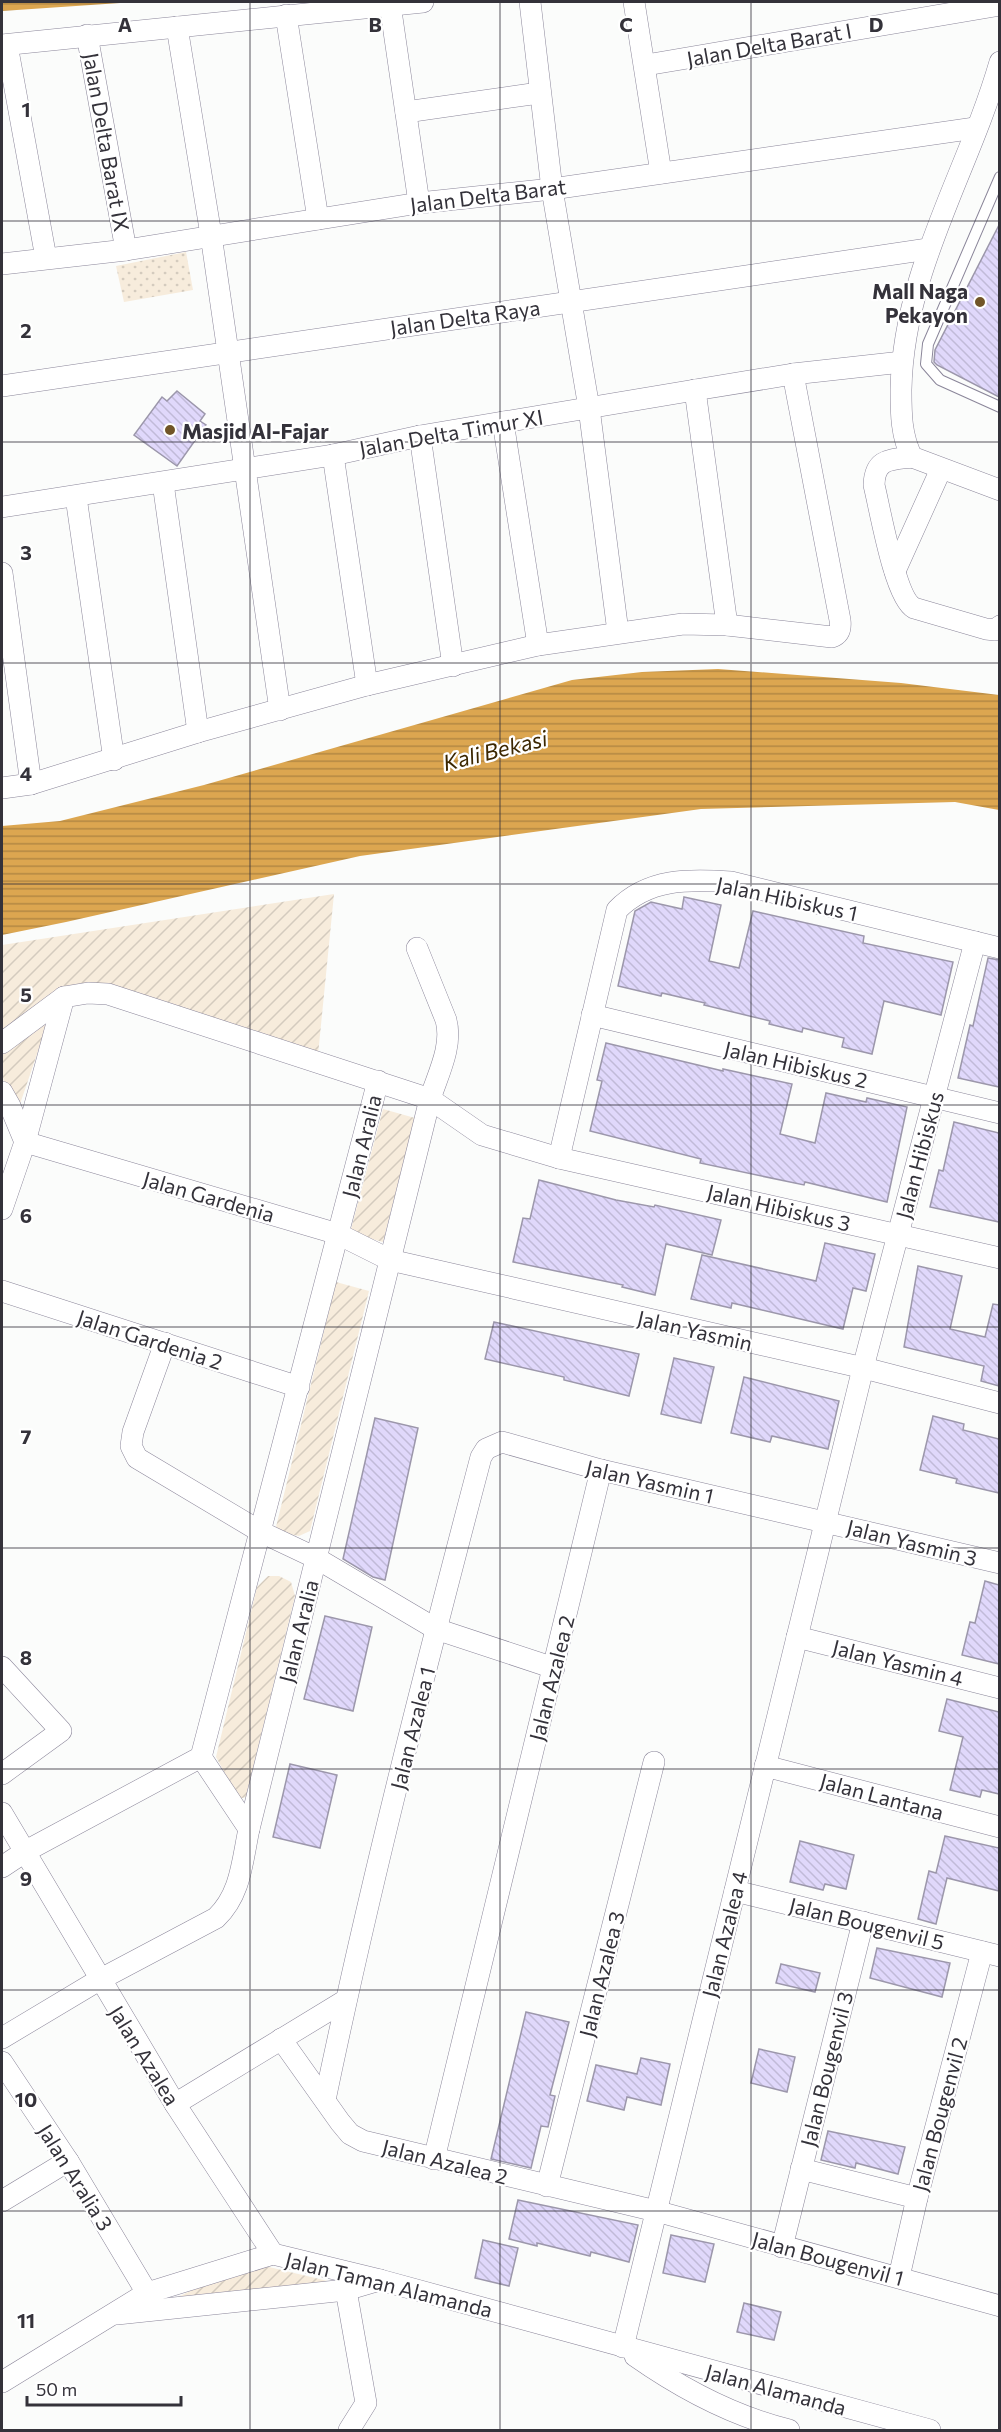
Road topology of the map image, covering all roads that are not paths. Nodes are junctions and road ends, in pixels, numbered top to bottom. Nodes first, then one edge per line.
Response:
1 (423, 2) edge
2 (530, 2) edge
3 (634, 2) edge
4 (390, 4) junction
5 (999, 5) edge
6 (286, 15) junction
7 (177, 27) junction
8 (87, 35) junction
9 (4, 45) edge
10 (999, 62) edge
11 (646, 65) junction
12 (540, 93) junction
13 (406, 112) junction
14 (975, 128) junction
15 (661, 173) junction
16 (999, 177) edge
17 (552, 189) junction
18 (419, 203) junction
19 (318, 219) junction
20 (211, 235) junction
21 (928, 249) junction
22 (126, 250) junction
23 (46, 258) junction
24 (2, 264) edge
25 (571, 302) junction
26 (228, 351) junction
27 (902, 362) junction
28 (793, 374) junction
29 (2, 386) edge
30 (694, 390) junction
31 (999, 407) edge
32 (589, 408) junction
33 (503, 422) junction
34 (420, 436) junction
35 (333, 455) junction
36 (912, 457) junction
37 (246, 469) junction
38 (940, 469) junction
39 (163, 483) junction
40 (999, 490) edge
41 (76, 497) junction
42 (2, 507) edge
43 (895, 572) junction
44 (2, 573) edge
45 (728, 625) junction
46 (999, 626) edge
47 (618, 632) junction
48 (538, 645) junction
49 (453, 666) junction
50 (367, 685) junction
51 (280, 710) junction
52 (198, 732) junction
53 (114, 760) junction
54 (31, 784) junction
55 (2, 788) edge
56 (975, 942) junction
57 (417, 948) dead end
58 (999, 948) edge
59 (64, 997) junction
60 (592, 1015) junction
61 (2, 1043) edge
62 (378, 1081) junction
63 (2, 1092) edge
64 (934, 1098) junction
65 (430, 1099) junction
66 (999, 1113) edge
67 (25, 1142) junction
68 (559, 1158) junction
69 (2, 1209) edge
70 (338, 1234) junction
71 (899, 1234) junction
72 (999, 1257) edge
73 (390, 1260) junction
74 (2, 1291) edge
75 (165, 1343) junction
76 (864, 1368) junction
77 (299, 1387) junction
78 (999, 1403) edge
79 (481, 1456) joint
80 (602, 1470) junction
81 (825, 1521) junction
82 (261, 1532) junction
83 (316, 1558) junction
84 (999, 1563) edge
85 (436, 1629) junction
86 (797, 1637) junction
87 (2, 1667) edge
88 (554, 1668) junction
89 (999, 1688) edge
90 (201, 1757) junction
91 (654, 1762) dead end
92 (765, 1766) junction
93 (2, 1774) edge
94 (2, 1814) edge
95 (999, 1827) edge
96 (249, 1829) junction
97 (26, 1851) junction
98 (2, 1867) edge
99 (735, 1891) junction
100 (863, 1922) junction
101 (991, 1954) edge
102 (99, 1980) junction
103 (346, 2000) junction
104 (2, 2038) edge
105 (281, 2039) junction
106 (2, 2062) edge
107 (325, 2100) junction
108 (175, 2104) junction
109 (434, 2159) junction
110 (68, 2161) junction
111 (801, 2169) junction
112 (547, 2186) junction
113 (917, 2198) junction
114 (2, 2201) edge
115 (656, 2211) junction
116 (782, 2247) junction
117 (273, 2254) junction
118 (899, 2277) junction
119 (381, 2280) junction
120 (346, 2290) junction
121 (147, 2293) junction
122 (999, 2306) edge
123 (109, 2315) junction
124 (622, 2347) junction
125 (2, 2382) edge
126 (349, 2430) edge
127 (789, 2430) edge
128 (930, 2430) edge

1 - 4 street
2 - 12 street
3 - 11 street
4 - 6 street
4 - 13 street
5 - 11 street, Jalan Delta Barat I
6 - 7 street
6 - 19 street
7 - 8 street
7 - 20 street
8 - 9 street
8 - 22 street, Jalan Delta Barat IX
9 - 23 street
10 - 14 street
11 - 15 street
12 - 13 street
12 - 17 street
13 - 18 street
14 - 15 street, Jalan Delta Barat
14 - 21 street
15 - 17 street, Jalan Delta Barat
16 - 31 lane
17 - 18 street, Jalan Delta Barat
17 - 25 street
18 - 19 street, Jalan Delta Barat
19 - 20 street, Jalan Delta Barat
20 - 22 street, Jalan Delta Barat
20 - 26 street
21 - 25 street, Jalan Delta Raya
21 - 27 street
22 - 23 street, Jalan Delta Barat
23 - 24 street, Jalan Delta Barat
25 - 26 street, Jalan Delta Raya
25 - 32 street
26 - 29 street, Jalan Delta Raya
26 - 37 street
27 - 28 street, Jalan Delta Timur XI
27 - 36 street
28 - 30 street, Jalan Delta Timur XI
28 - 45 street
30 - 32 street, Jalan Delta Timur XI
30 - 45 street
32 - 33 street, Jalan Delta Timur XI
32 - 47 street
33 - 34 street, Jalan Delta Timur XI
33 - 48 street
34 - 35 street, Jalan Delta Timur XI
34 - 49 street
35 - 37 street, Jalan Delta Timur XI
35 - 50 street
36 - 38 street
36 - 43 street
37 - 39 street, Jalan Delta Timur XI
37 - 51 street
38 - 40 street
38 - 43 street
39 - 41 street, Jalan Delta Timur XI
39 - 52 street
41 - 42 street, Jalan Delta Timur XI
41 - 53 street
43 - 46 street
44 - 54 street
45 - 47 street
47 - 48 street
48 - 49 street
49 - 50 street
50 - 51 street
51 - 52 street
52 - 53 street
53 - 54 street
54 - 55 street
56 - 58 street, Jalan Hibiskus 1
56 - 60 street, Jalan Hibiskus 1
56 - 64 street, Jalan Hibiskus
57 - 65 street, Jalan Aralia
59 - 61 street
59 - 62 street, Jalan Hibiskus 3
59 - 67 street
60 - 64 street, Jalan Hibiskus 2
60 - 68 street, Jalan Hibiskus 1
62 - 65 street, Jalan Hibiskus 3
62 - 70 street, Jalan Aralia
63 - 67 street
64 - 66 street, Jalan Hibiskus 2
64 - 71 street, Jalan Hibiskus
65 - 68 street, Jalan Hibiskus 3
65 - 73 street, Jalan Aralia
67 - 69 street
67 - 70 street, Jalan Gardenia
68 - 71 street, Jalan Hibiskus 3
70 - 73 street, Jalan Gardenia
70 - 77 street, Jalan Aralia
71 - 72 street, Jalan Hibiskus 3
71 - 76 street, Jalan Hibiskus
73 - 76 street, Jalan Yasmin
73 - 83 street, Jalan Aralia
74 - 75 street, Jalan Gardenia 2
75 - 77 street, Jalan Gardenia 2
75 - 82 street
76 - 78 street, Jalan Yasmin
76 - 81 street, Jalan Hibiskus
77 - 82 street, Jalan Aralia
79 - 80 street, Jalan Yasmin 1
79 - 85 street, Jalan Azalea 1
80 - 81 street, Jalan Yasmin 1
80 - 88 street, Jalan Azalea 2
81 - 84 street, Jalan Yasmin 3
81 - 86 street, Jalan Azalea 4
82 - 83 street
82 - 90 street, Jalan Aralia
83 - 85 street
83 - 96 street, Jalan Aralia
85 - 88 street
85 - 103 street, Jalan Azalea 1
86 - 89 street, Jalan Yasmin 4
86 - 92 street, Jalan Azalea 4
87 - 93 street
88 - 109 street, Jalan Azalea 2
90 - 96 street
90 - 97 street
91 - 112 street, Jalan Azalea 3
92 - 95 street, Jalan Lantana
92 - 99 street, Jalan Azalea 4
94 - 97 street, Jalan Azalea
96 - 102 street, Jalan Aralia
97 - 98 street
97 - 102 street, Jalan Azalea
99 - 100 street, Jalan Bougenvil 5
99 - 115 street, Jalan Azalea 4
100 - 101 street, Jalan Bougenvil 5
100 - 111 street, Jalan Bougenvil 3
101 - 113 street, Jalan Bougenvil 2
102 - 104 street, Jalan Aralia
102 - 108 street, Jalan Azalea
103 - 105 street
103 - 107 street, Jalan Azalea 1
105 - 107 street, Jalan Azalea 2
105 - 108 street
106 - 110 street, Jalan Aralia 3
107 - 109 street, Jalan Azalea 2
108 - 117 street, Jalan Azalea
109 - 112 street, Jalan Azalea 2
110 - 114 street
110 - 121 street, Jalan Aralia 3
111 - 113 street, Jalan Bougenvil 3
111 - 116 street
112 - 115 street, Jalan Azalea 2
113 - 118 street, Jalan Bougenvil 2
115 - 116 street, Jalan Bougenvil 1
115 - 124 street, Jalan Azalea 4
116 - 118 street, Jalan Bougenvil 1
117 - 119 street, Jalan Taman Alamanda
117 - 121 street, Jalan Taman Alamanda
118 - 122 street, Jalan Bougenvil 1
119 - 120 street
119 - 124 street, Jalan Taman Alamanda
120 - 123 street
120 - 126 street
121 - 123 street, Jalan Taman Alamanda
123 - 125 street, Jalan Taman Alamanda
124 - 127 street
124 - 128 street, Jalan Alamanda

